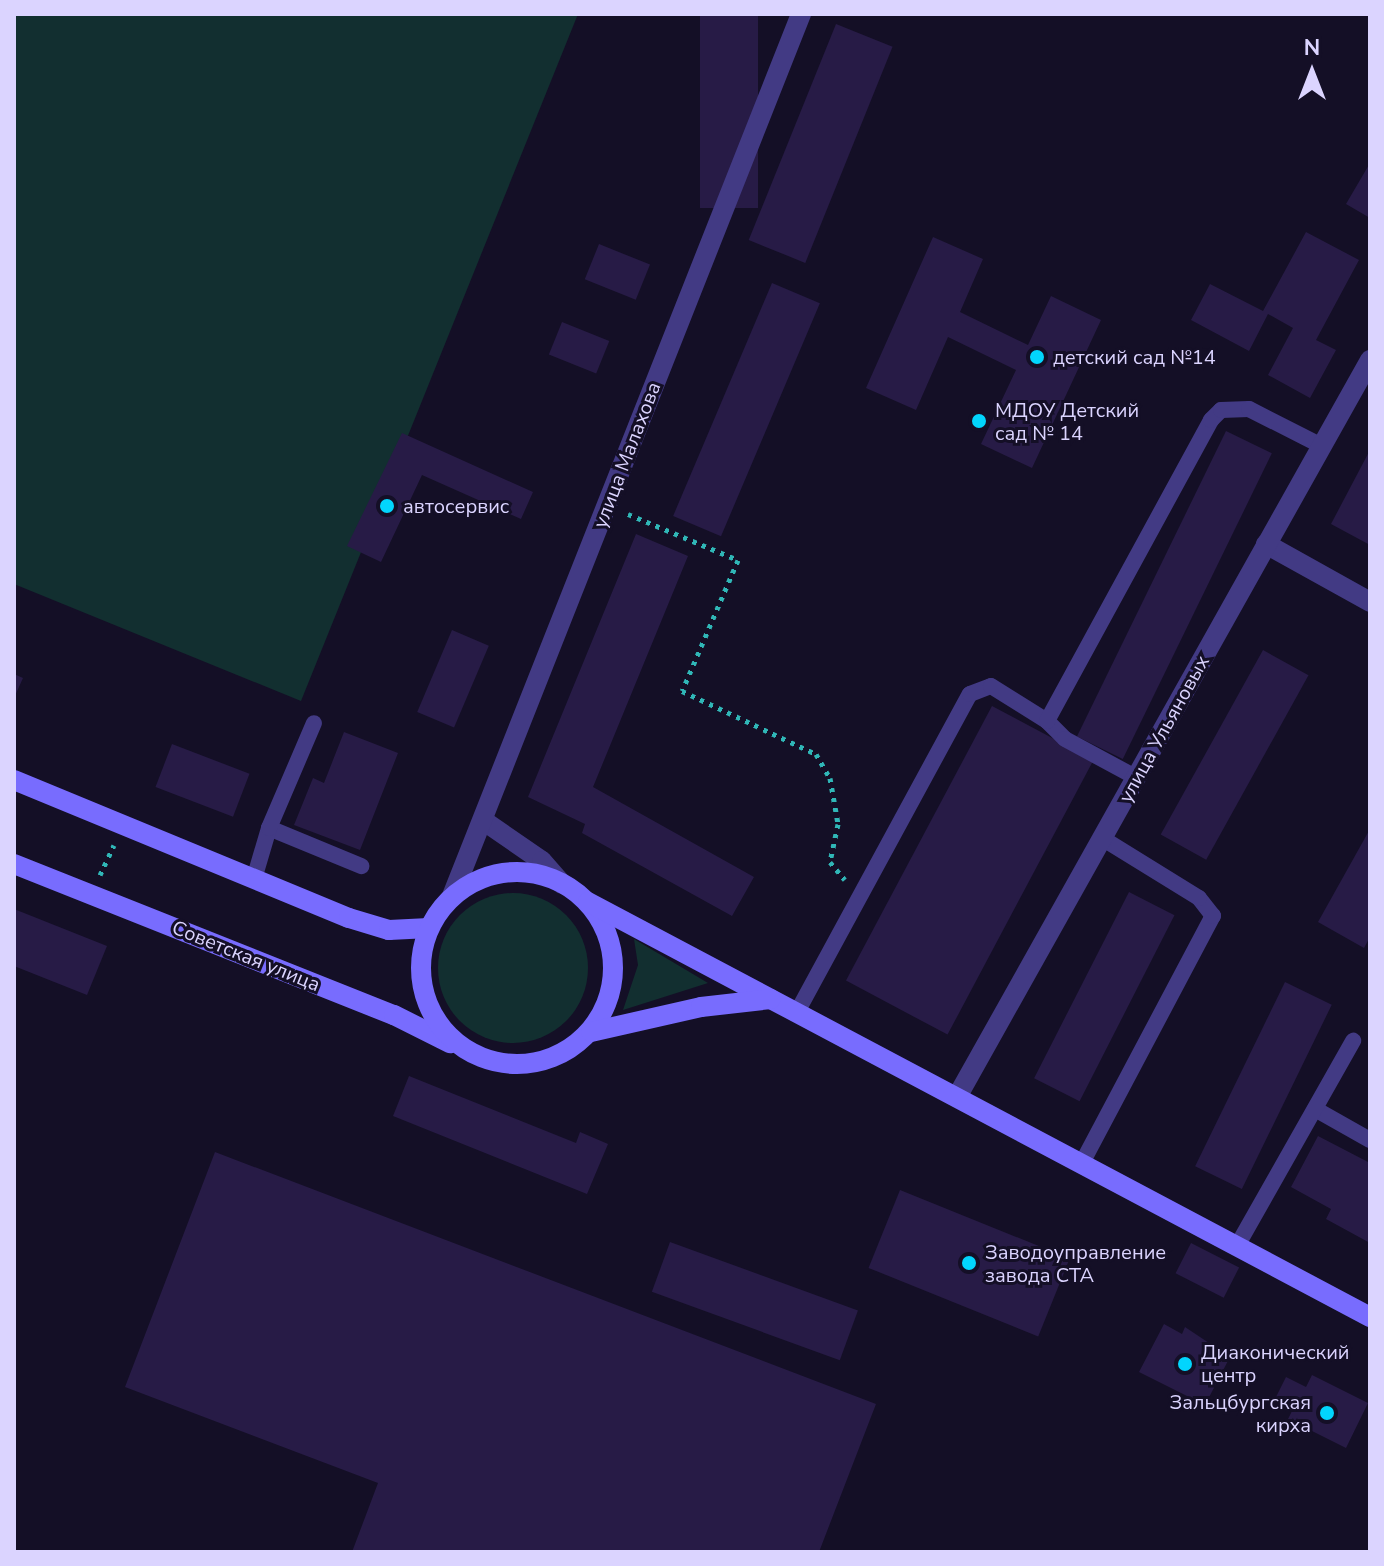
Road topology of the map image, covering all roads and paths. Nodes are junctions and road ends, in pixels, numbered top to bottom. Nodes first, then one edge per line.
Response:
1 (801, 14) edge
2 (1370, 360) edge
3 (1322, 446) junction
4 (607, 506) junction
5 (1266, 544) junction
6 (1369, 600) edge
7 (1047, 721) junction
8 (314, 723) dead end
9 (1137, 778) junction
10 (14, 780) edge
11 (484, 821) junction
12 (123, 826) junction
13 (269, 828) junction
14 (1102, 838) junction
15 (14, 864) edge
16 (361, 866) dead end
17 (254, 879) junction
18 (562, 884) junction
19 (862, 892) junction
20 (91, 895) junction
21 (452, 896) junction
22 (588, 902) junction
23 (429, 928) junction
24 (771, 999) junction
25 (796, 1014) junction
26 (591, 1032) junction
27 (1353, 1041) dead end
28 (474, 1055) junction
29 (957, 1097) junction
30 (1315, 1109) junction
31 (1370, 1140) edge
32 (1082, 1163) junction
33 (1237, 1246) junction
34 (1370, 1317) edge

1 - 4 street, улица Малахова
2 - 3 street, улица Ульяновых
3 - 5 street, улица Ульяновых
3 - 7 lane
4 - 11 street, улица Малахова
4 - 19 path
5 - 6 street
5 - 9 street, улица Ульяновых
7 - 9 lane
7 - 19 lane
8 - 13 lane
9 - 14 street, улица Ульяновых
10 - 12 main road
11 - 18 street
11 - 21 street, улица Малахова
12 - 17 main road
12 - 20 path
13 - 16 lane
13 - 17 lane
14 - 29 street, улица Ульяновых
14 - 32 lane
15 - 20 main road, Советская улица
17 - 23 main road
18 - 21 main road
18 - 22 main road
19 - 25 lane
20 - 28 main road, Советская улица
21 - 23 main road
22 - 24 main road
22 - 26 main road
23 - 28 main road
24 - 25 main road
24 - 26 main road, Советская улица
25 - 29 main road
26 - 28 main road, Советская улица
27 - 30 lane
29 - 32 main road
30 - 31 lane
30 - 33 lane
32 - 33 main road
33 - 34 main road

